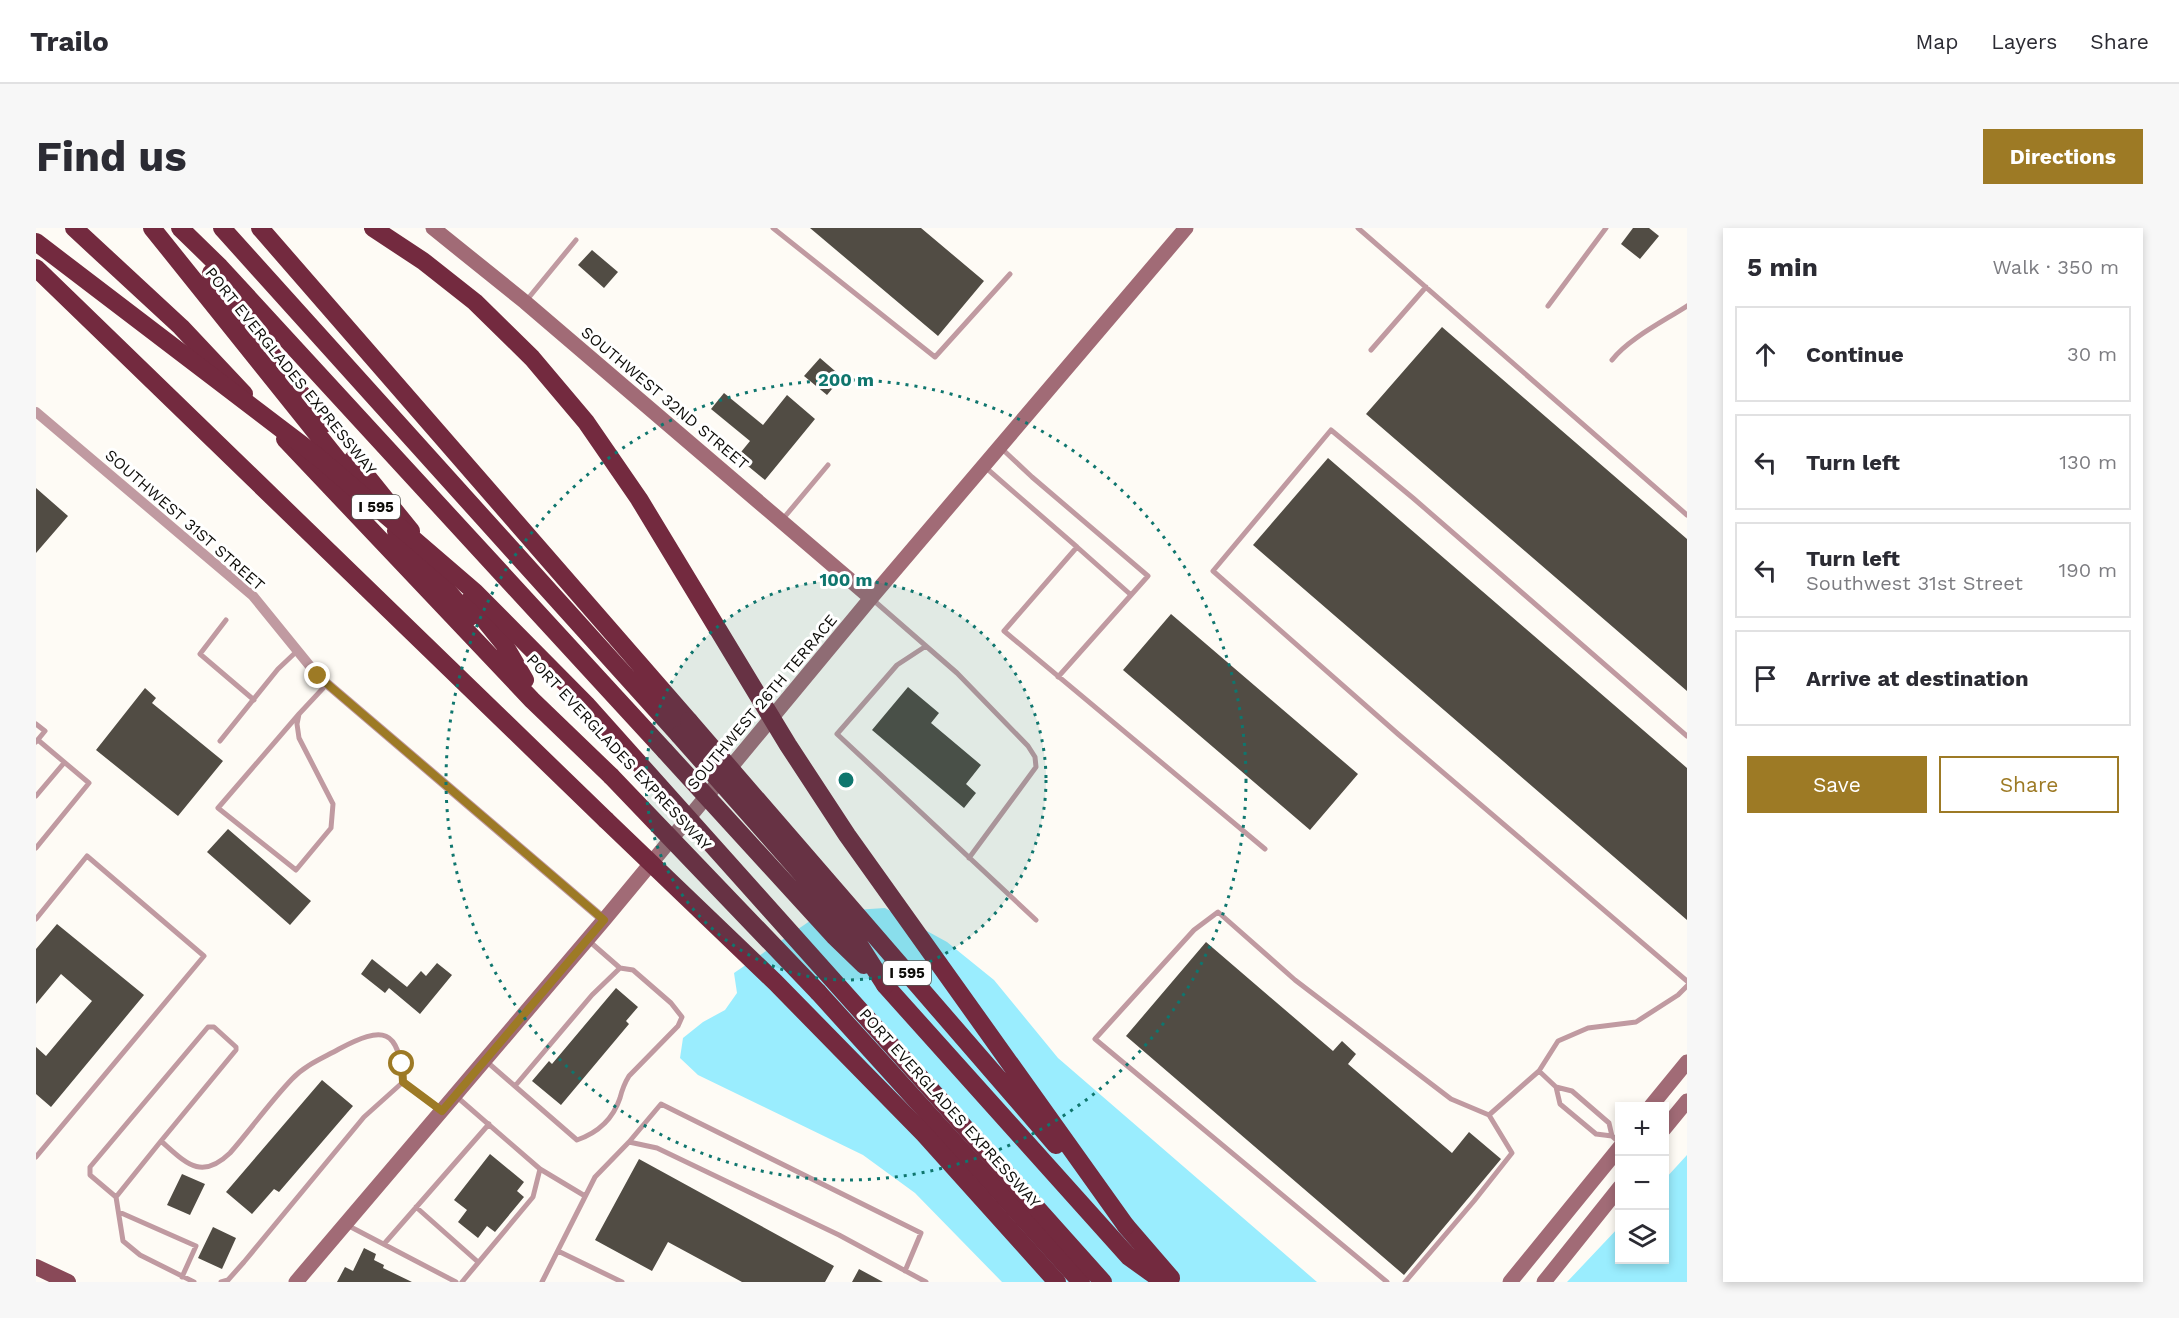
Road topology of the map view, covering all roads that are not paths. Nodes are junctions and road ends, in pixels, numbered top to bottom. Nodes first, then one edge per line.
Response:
1 (74, 228) edge
2 (152, 228) edge
3 (179, 228) edge
4 (222, 228) edge
5 (260, 228) edge
6 (373, 228) edge
7 (433, 228) edge
8 (773, 228) edge
9 (1186, 228) edge
10 (1358, 228) edge
11 (1606, 228) edge
12 (576, 240) dead end
13 (36, 242) edge
14 (36, 268) edge
15 (1010, 274) dead end
16 (1426, 287) junction
17 (525, 303) junction
18 (1548, 306) dead end
19 (1687, 306) edge
20 (1371, 350) dead end
21 (1612, 360) dead end
22 (36, 412) edge
23 (1000, 446) junction
24 (828, 465) dead end
25 (983, 466) junction
26 (1687, 515) edge
27 (781, 522) junction
28 (1077, 548) junction
29 (1131, 595) junction
30 (871, 598) junction
31 (226, 620) dead end
32 (926, 646) junction
33 (296, 652) junction
34 (1058, 677) junction
35 (525, 680) junction
36 (327, 684) junction
37 (254, 700) junction
38 (299, 714) junction
39 (36, 724) edge
40 (684, 728) junction
41 (1687, 736) edge
42 (37, 741) edge
43 (220, 741) dead end
44 (64, 763) junction
45 (611, 776) junction
46 (36, 796) edge
47 (36, 848) edge
48 (1265, 849) dead end
49 (969, 858) junction
50 (36, 919) edge
51 (604, 920) junction
52 (1036, 920) dead end
53 (587, 940) junction
54 (620, 968) junction
55 (1687, 981) edge
56 (885, 985) junction
57 (1687, 986) edge
58 (484, 1060) junction
59 (1687, 1062) edge
60 (1539, 1071) junction
61 (403, 1082) junction
62 (515, 1086) junction
63 (1556, 1087) junction
64 (455, 1095) junction
65 (1687, 1101) edge
66 (1655, 1102) edge
67 (442, 1111) junction
68 (1489, 1114) junction
69 (489, 1124) junction
70 (1669, 1125) edge
71 (1615, 1137) edge
72 (161, 1141) junction
73 (1615, 1141) edge
74 (629, 1142) junction
75 (1615, 1145) edge
76 (36, 1157) edge
77 (540, 1169) junction
78 (1615, 1193) edge
79 (585, 1196) junction
80 (117, 1197) junction
81 (416, 1207) junction
82 (119, 1212) junction
83 (345, 1224) junction
84 (1126, 1226) junction
85 (384, 1244) junction
86 (558, 1251) junction
87 (478, 1262) junction
88 (36, 1267) edge
89 (905, 1270) junction
90 (182, 1277) junction
91 (298, 1281) edge
92 (68, 1282) edge
93 (194, 1282) edge
94 (221, 1282) edge
95 (456, 1282) edge
96 (462, 1282) edge
97 (542, 1282) edge
98 (622, 1282) edge
99 (926, 1282) edge
100 (1057, 1282) edge
101 (1081, 1282) edge
102 (1104, 1282) edge
103 (1164, 1282) edge
104 (1174, 1282) edge
105 (1387, 1282) edge
106 (1405, 1282) edge
107 (1510, 1282) edge
108 (1544, 1282) edge

1 - 45 highway
2 - 35 highway, PORT EVERGLADES EXPRESSWAY / I 595
3 - 35 highway
3 - 56 highway, bridge
4 - 40 highway
5 - 40 highway, I 595
6 - 84 highway, bridge
7 - 17 street, SOUTHWEST 32ND STREET
8 - 15 lane
9 - 23 street, SOUTHWEST 26TH TERRACE
10 - 16 lane
11 - 18 lane
12 - 17 lane
13 - 102 highway, bridge
14 - 100 highway, bridge
16 - 20 lane
16 - 26 lane
17 - 27 street, SOUTHWEST 32ND STREET
19 - 21 lane
22 - 33 street, SOUTHWEST 31ST STREET
23 - 25 street, SOUTHWEST 26TH TERRACE
23 - 29 lane
24 - 27 lane
25 - 28 lane
25 - 30 street, SOUTHWEST 26TH TERRACE
27 - 30 street, SOUTHWEST 32ND STREET
28 - 29 lane
28 - 34 lane
29 - 34 lane
30 - 32 lane
30 - 51 street, SOUTHWEST 26TH TERRACE
31 - 37 lane
32 - 49 lane
32 - 49 lane
33 - 36 street, SOUTHWEST 31ST STREET
33 - 37 lane
34 - 48 lane
35 - 45 highway, PORT EVERGLADES EXPRESSWAY / I 595
36 - 38 lane
36 - 51 street, SOUTHWEST 31ST STREET
37 - 43 lane
38 - 38 lane
39 - 42 lane
40 - 56 highway, bridge
40 - 84 highway, I 595, bridge
41 - 55 lane
42 - 44 lane
44 - 46 lane
44 - 47 lane
45 - 101 highway, PORT EVERGLADES EXPRESSWAY / I 595, bridge
49 - 52 lane
50 - 76 lane
51 - 53 street, SOUTHWEST 26TH TERRACE
53 - 54 lane
53 - 58 street, SOUTHWEST 26TH TERRACE
54 - 62 lane
54 - 62 lane
56 - 103 highway
57 - 60 lane
58 - 62 lane
58 - 64 street, SOUTHWEST 26TH TERRACE
59 - 66 street
60 - 63 lane
60 - 68 lane
61 - 67 lane
61 - 72 lane
61 - 94 lane
63 - 71 lane
63 - 73 lane
64 - 67 street, SOUTHWEST 26TH TERRACE
64 - 69 lane
65 - 70 street
67 - 83 street, SOUTHWEST 26TH TERRACE
68 - 105 lane
68 - 106 lane
69 - 77 lane
69 - 81 lane
72 - 80 lane
72 - 80 lane
74 - 79 lane
74 - 89 lane
74 - 89 lane
75 - 107 street
77 - 79 lane
77 - 87 lane
78 - 108 street
79 - 86 lane
80 - 82 lane
81 - 85 lane
81 - 87 lane
82 - 90 lane
82 - 90 lane
83 - 85 lane
83 - 91 street, SOUTHWEST 26TH TERRACE
84 - 104 highway, I 595
85 - 95 lane
86 - 97 lane
86 - 98 lane
87 - 96 lane
88 - 92 main road
89 - 99 lane
90 - 93 lane

